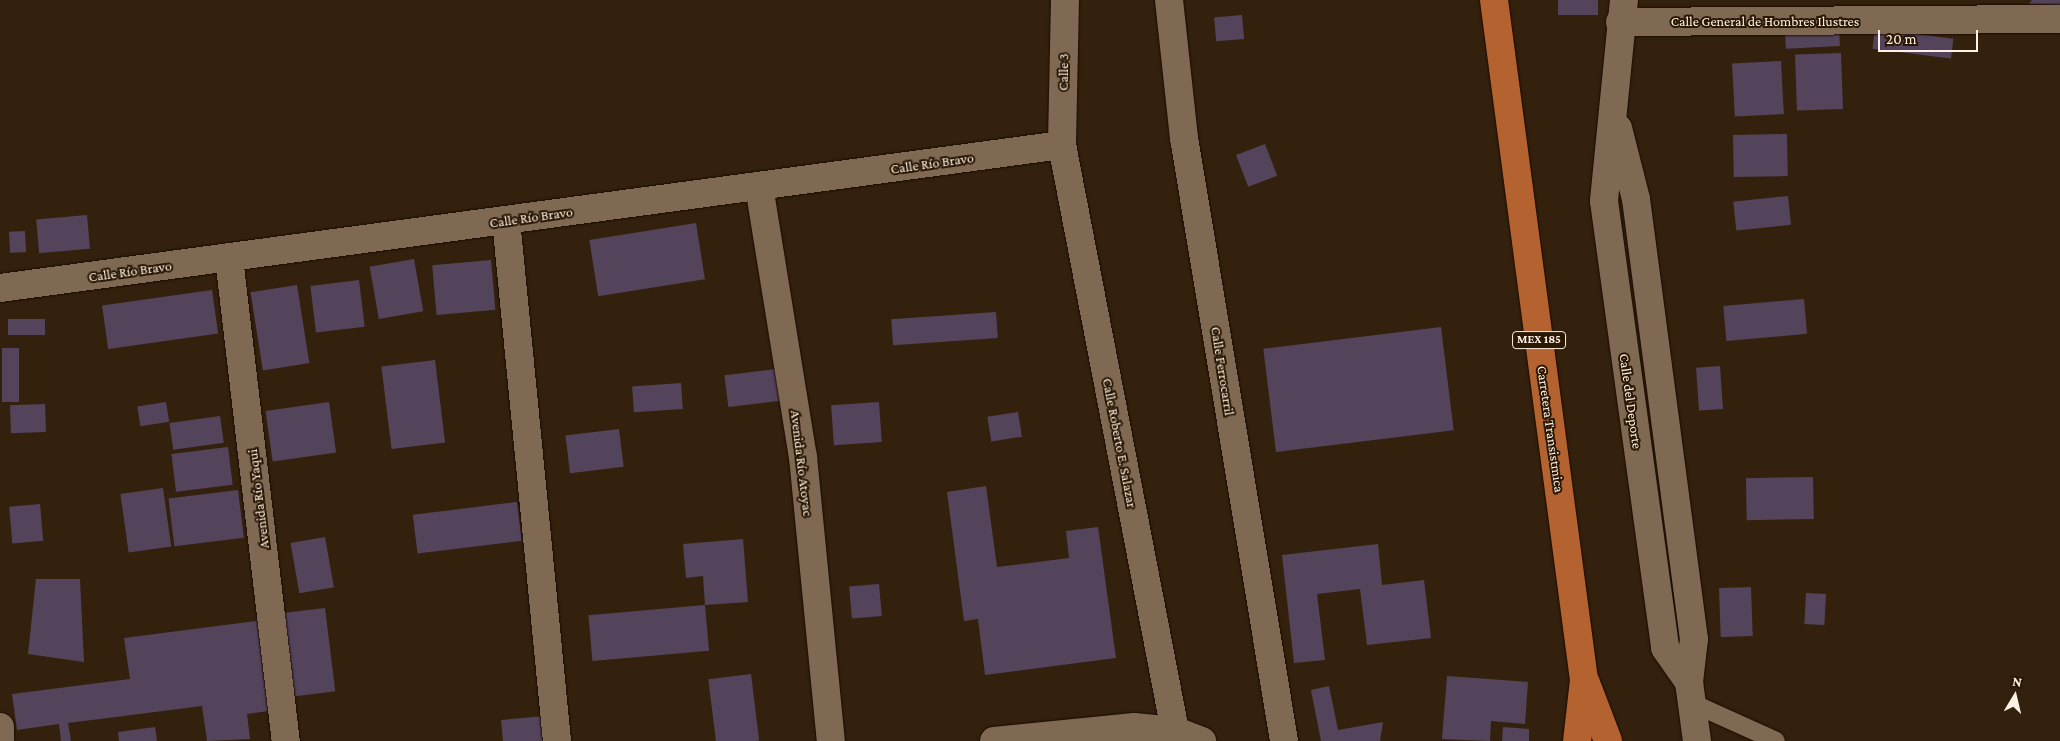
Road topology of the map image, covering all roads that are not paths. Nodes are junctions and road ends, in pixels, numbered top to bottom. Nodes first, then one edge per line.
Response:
1 (1065, 0) edge
2 (1169, 0) edge
3 (1494, 0) edge
4 (1622, 11) edge
5 (1758, 11) edge
6 (2060, 19) edge
7 (1062, 145) junction
8 (759, 186) junction
9 (506, 220) junction
10 (229, 258) junction
11 (0, 288) edge
12 (1584, 680) junction
13 (1690, 692) junction
14 (0, 727) edge
15 (1176, 736) edge
16 (0, 741) edge
17 (286, 741) edge
18 (557, 741) edge
19 (831, 741) edge
20 (994, 741) edge
21 (1202, 741) edge
22 (1284, 741) edge
23 (1577, 741) edge
24 (1608, 741) edge
25 (1697, 741) edge
26 (1776, 741) edge

1 - 7 street, Calle 3
2 - 22 street, Calle Ferrocarril
3 - 12 main road, Carretera Transistmica / MEX 185
4 - 5 street, Calle General de Hombres Ilustres
4 - 13 street, Calle del Deporte
5 - 6 street, Calle General de Hombres Ilustres
7 - 8 street, Calle Río Bravo
7 - 15 street, Calle Roberto E. Salazar
8 - 9 street, Calle Río Bravo
8 - 19 street, Avenida Río Atoyac
9 - 10 street, Calle Río Bravo
9 - 18 street
10 - 11 street, Calle Río Bravo
10 - 17 street, Avenida Río Yaqui
12 - 23 main road, Carretera Transistmica / MEX 185
12 - 24 main road, Carretera Transistmica / MEX 185
13 - 25 street, Calle del Deporte
13 - 26 lane
14 - 16 street
15 - 20 street
15 - 21 street

